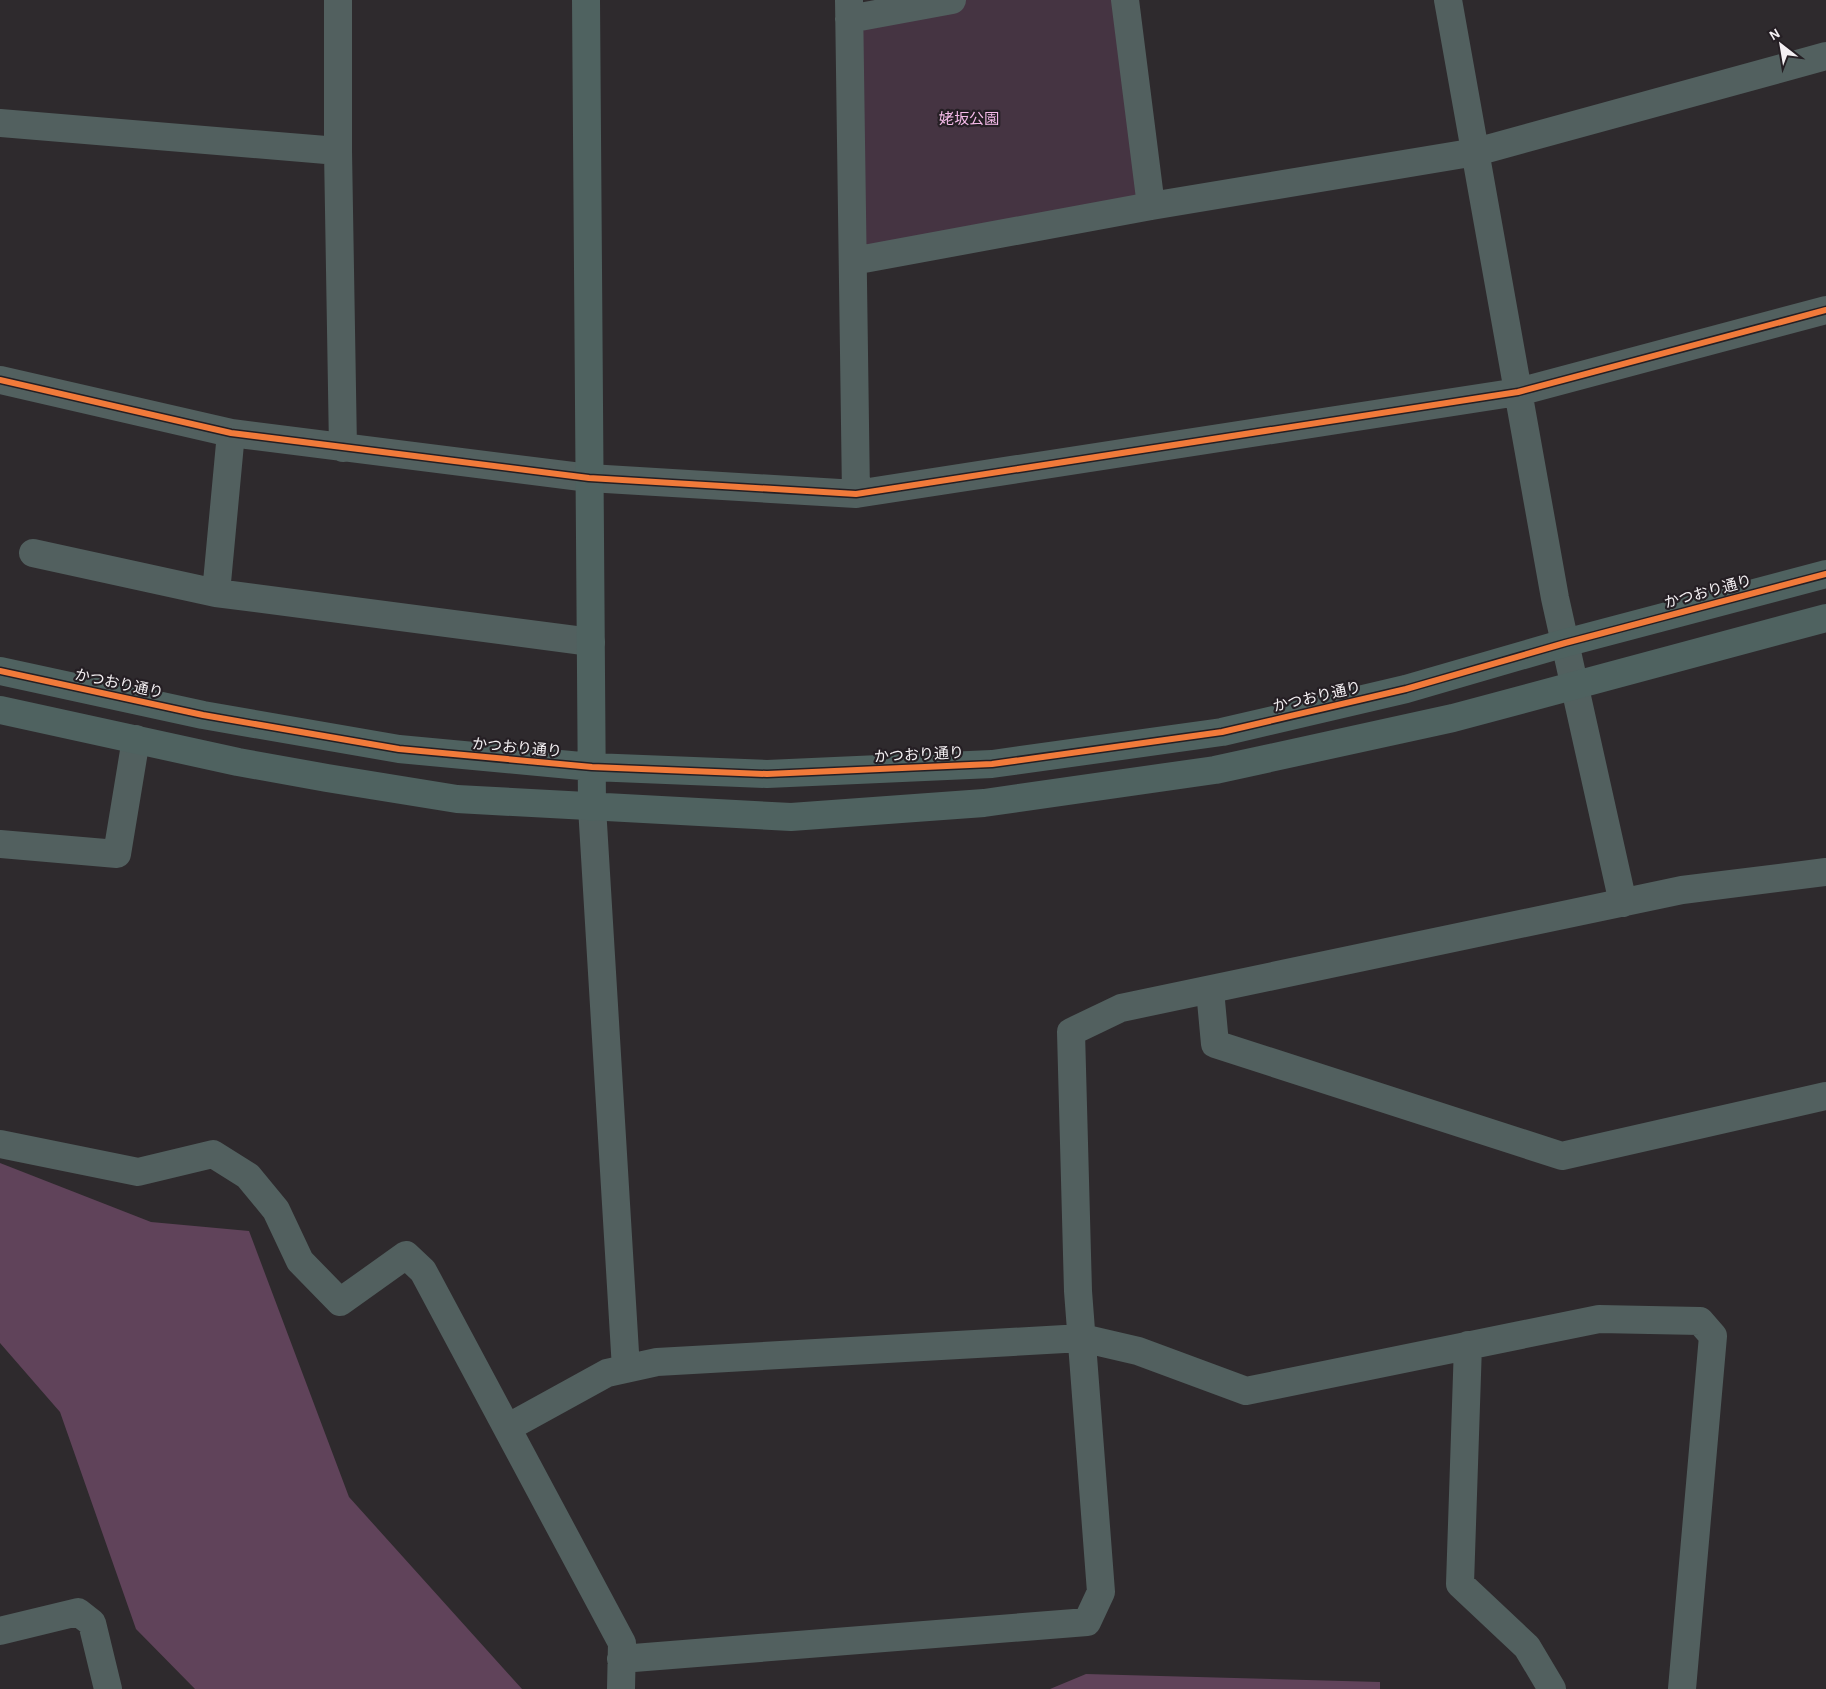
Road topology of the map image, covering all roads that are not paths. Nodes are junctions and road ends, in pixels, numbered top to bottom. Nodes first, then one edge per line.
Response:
1 (338, 0) edge
2 (586, 0) edge
3 (952, 0) edge
4 (1125, 0) edge
5 (1448, 0) edge
6 (849, 9) edge
7 (1826, 56) edge
8 (0, 123) edge
9 (338, 151) junction
10 (1476, 152) junction
11 (1151, 206) junction
12 (853, 261) junction
13 (1826, 310) edge
14 (0, 380) edge
15 (1518, 392) junction
16 (231, 434) junction
17 (343, 448) junction
18 (589, 478) junction
19 (856, 494) junction
20 (33, 553) dead end
21 (1826, 574) edge
22 (216, 594) junction
23 (1826, 618) edge
24 (591, 642) junction
25 (1565, 643) junction
26 (0, 671) edge
27 (1576, 686) junction
28 (0, 710) edge
29 (136, 739) junction
30 (592, 767) junction
31 (592, 807) junction
32 (0, 844) edge
33 (1826, 872) edge
34 (1623, 903) junction
35 (1210, 990) junction
36 (1826, 1096) edge
37 (0, 1144) edge
38 (1082, 1338) junction
39 (1468, 1345) junction
40 (626, 1370) junction
41 (507, 1428) junction
42 (0, 1631) edge
43 (621, 1659) junction
44 (108, 1689) edge
45 (621, 1689) edge
46 (1552, 1689) edge
47 (1682, 1689) edge

1 - 9 street
2 - 18 street
3 - 6 street
4 - 11 street
5 - 10 street
6 - 12 street
7 - 10 street
8 - 9 street
9 - 17 street
10 - 11 street
10 - 15 street
11 - 12 street
12 - 19 street
13 - 15 street
14 - 16 street
15 - 19 street
15 - 25 street
16 - 17 street
16 - 22 street
17 - 18 street
18 - 19 street
18 - 24 street
20 - 22 street
21 - 25 street, かつおり通り
22 - 24 street
23 - 27 street
24 - 30 street
25 - 27 street
25 - 30 street, かつおり通り
26 - 30 street, かつおり通り
27 - 31 street
27 - 34 street
28 - 29 street
29 - 31 street
29 - 32 street
30 - 31 street
31 - 40 street
33 - 34 street
34 - 35 street
35 - 36 street
35 - 38 street
37 - 41 street
38 - 39 street
38 - 40 street
38 - 43 street
39 - 46 street
39 - 47 street
40 - 41 street
41 - 43 street
42 - 44 street
43 - 45 street

